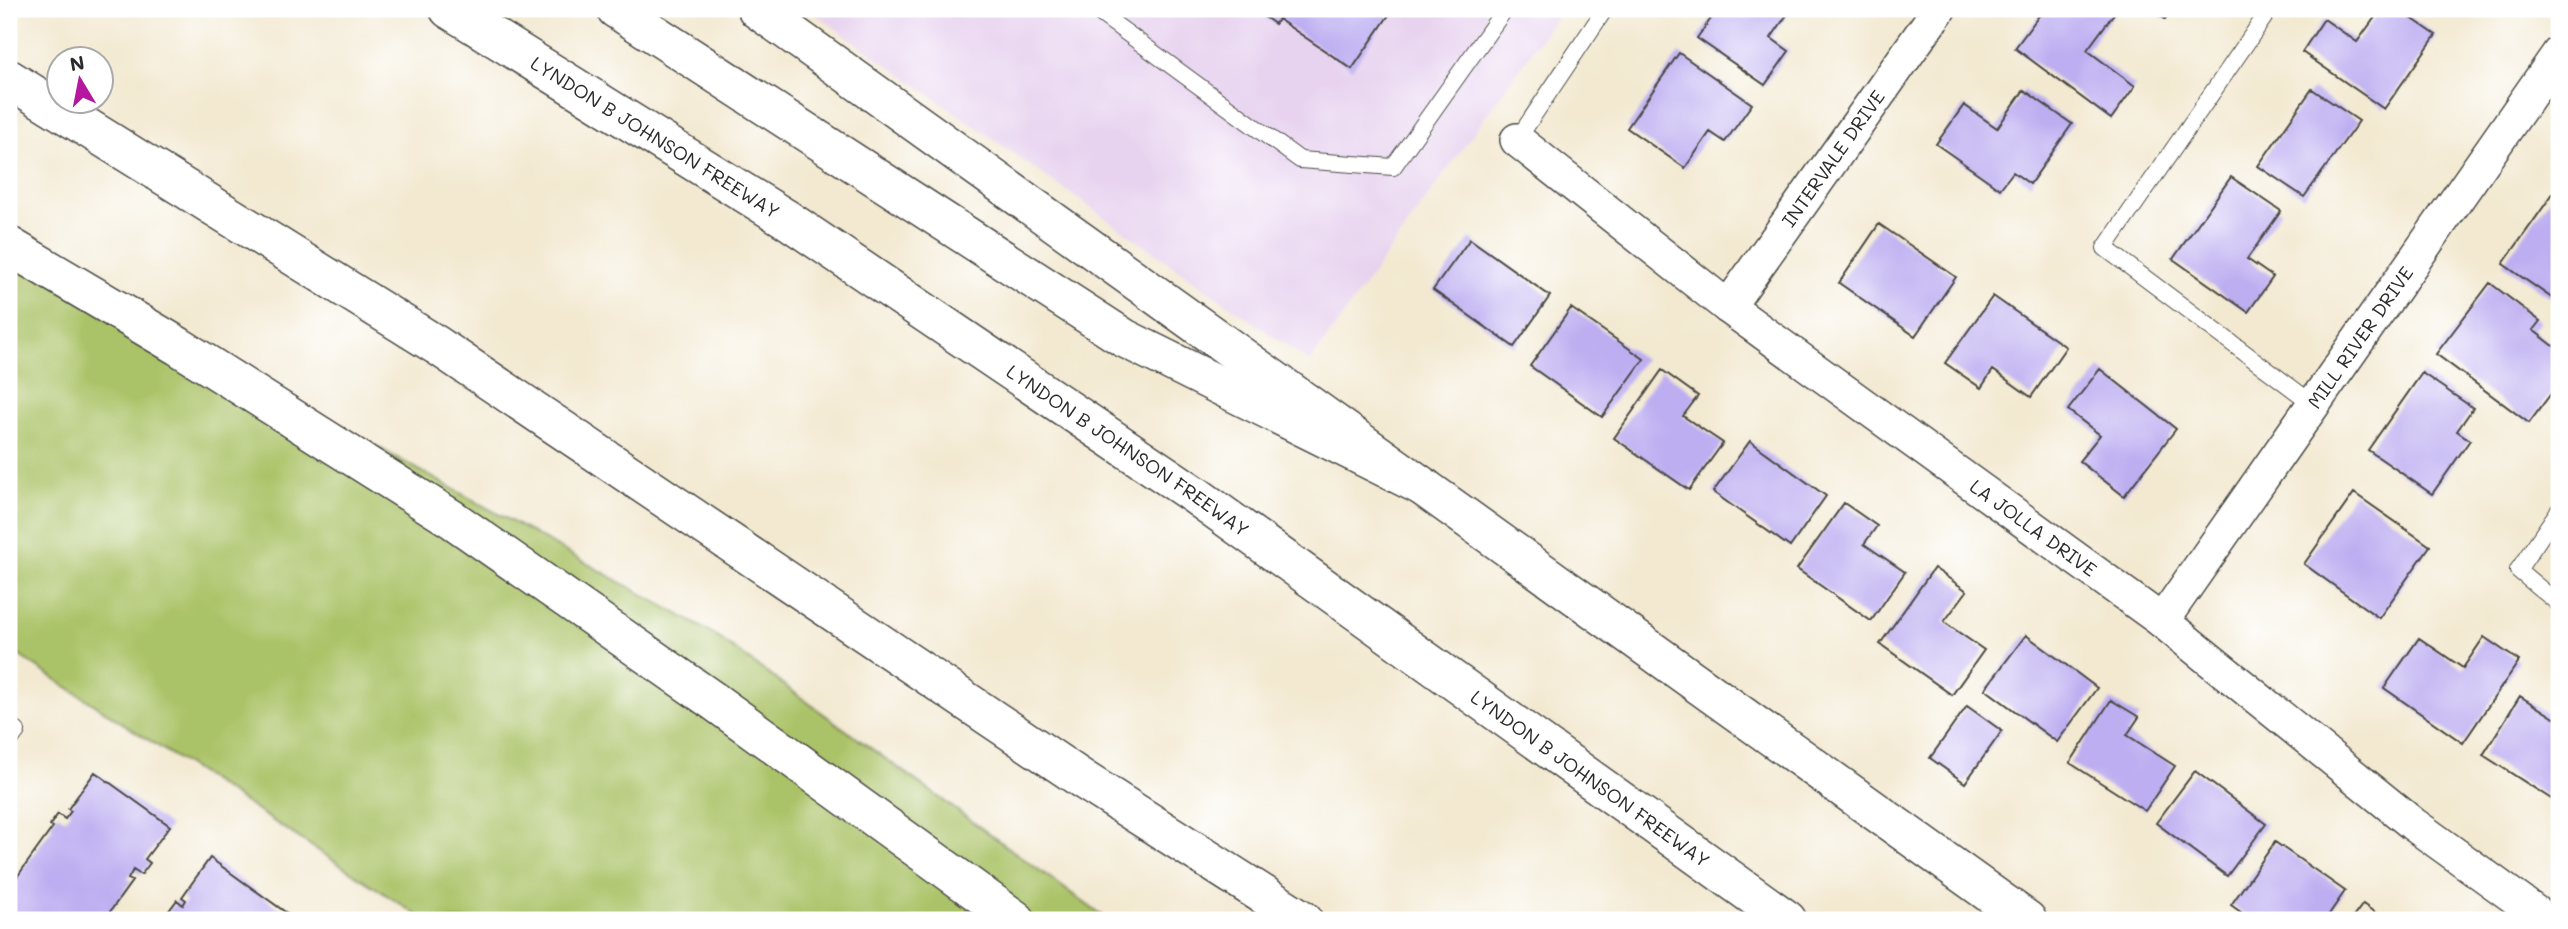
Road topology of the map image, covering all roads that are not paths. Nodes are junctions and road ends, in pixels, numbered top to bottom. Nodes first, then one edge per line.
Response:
1 (449, 9) edge
2 (616, 9) edge
3 (757, 9) edge
4 (1094, 9) edge
5 (1505, 9) edge
6 (1605, 9) edge
7 (1939, 9) edge
8 (2270, 9) edge
9 (2559, 53) edge
10 (9, 79) edge
11 (1517, 140) joint
12 (9, 246) edge
13 (1728, 307) junction
14 (2313, 404) junction
15 (1424, 487) junction
16 (2559, 510) edge
17 (2559, 604) edge
18 (2162, 621) junction
19 (9, 725) edge
20 (9, 742) edge
21 (1016, 920) edge
22 (1303, 920) edge
23 (1787, 920) edge
24 (2027, 920) edge
25 (2546, 920) edge

1 - 23 main road, LYNDON B JOHNSON FREEWAY
2 - 15 main road
3 - 15 main road
4 - 5 lane
6 - 11 lane
7 - 13 street, INTERVALE DRIVE
8 - 14 lane
9 - 14 street, MILL RIVER DRIVE
10 - 22 main road
11 - 13 street, LA JOLLA DRIVE
12 - 21 main road
13 - 18 street, LA JOLLA DRIVE
14 - 18 street, MILL RIVER DRIVE
15 - 24 main road
16 - 17 lane
18 - 25 street, LA JOLLA DRIVE
19 - 20 lane

